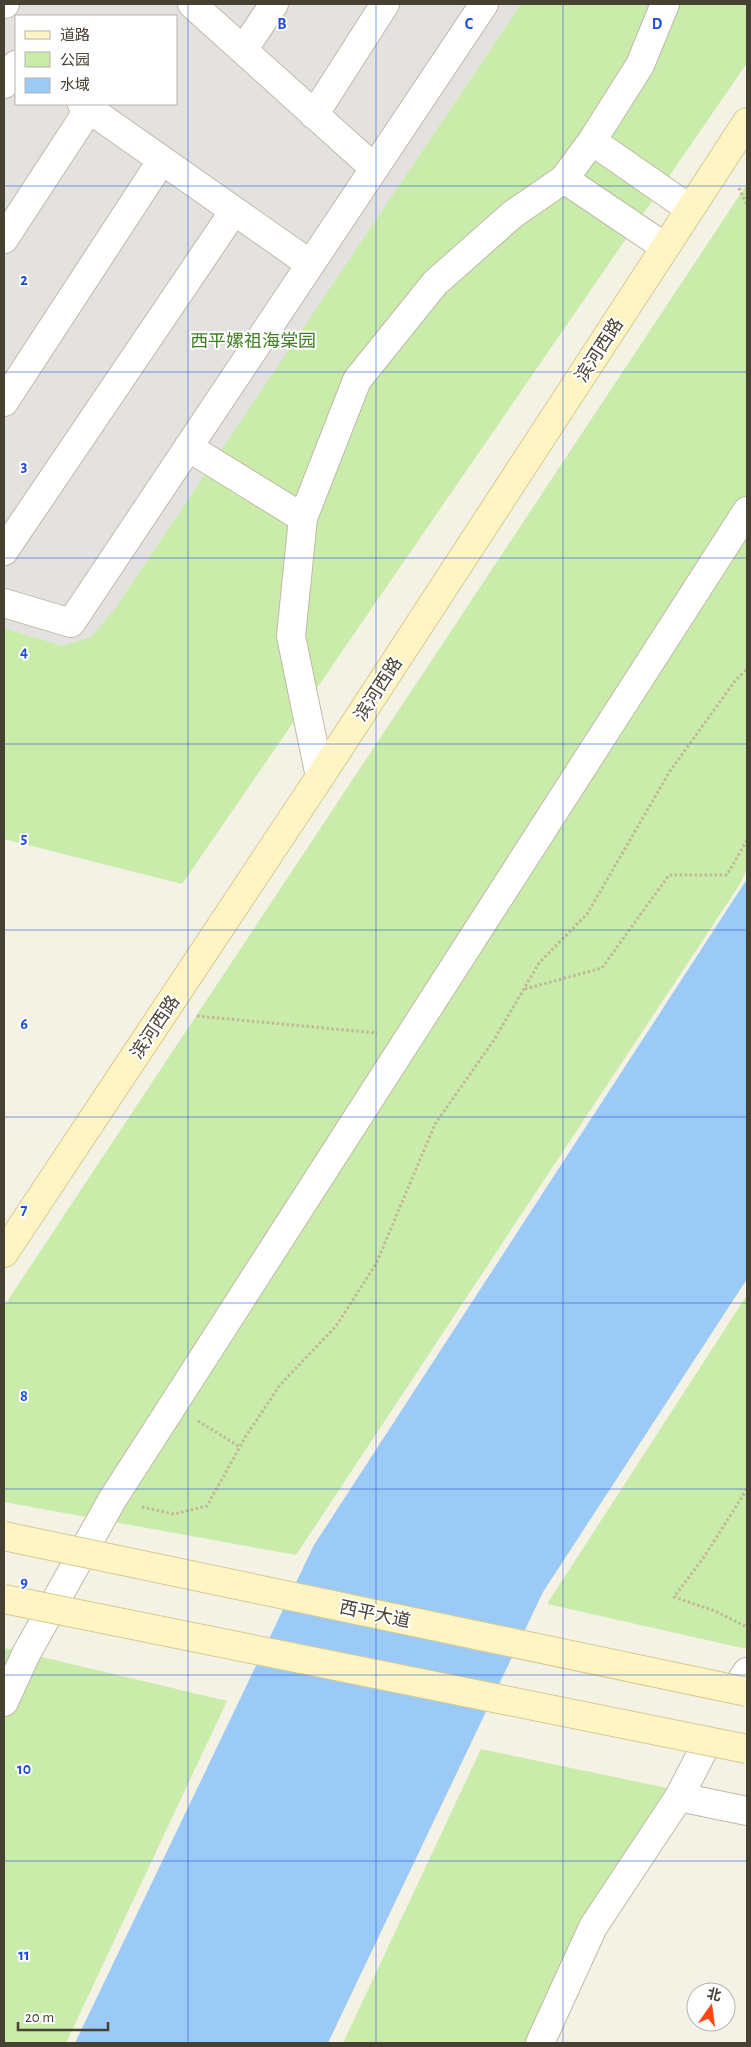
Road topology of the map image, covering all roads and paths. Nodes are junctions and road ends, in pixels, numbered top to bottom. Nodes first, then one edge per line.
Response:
1 (192, 4) edge
2 (274, 4) edge
3 (385, 4) edge
4 (484, 4) edge
5 (665, 4) edge
6 (4, 49) edge
7 (243, 50) junction
8 (15, 57) edge
9 (15, 67) edge
10 (4, 84) edge
11 (85, 106) edge
12 (314, 115) junction
13 (747, 122) edge
14 (592, 141) junction
15 (162, 160) junction
16 (374, 168) junction
17 (564, 178) junction
18 (690, 210) junction
19 (234, 211) junction
20 (4, 239) edge
21 (666, 247) junction
22 (310, 264) junction
23 (4, 402) edge
24 (188, 447) junction
25 (747, 511) edge
26 (303, 518) junction
27 (4, 551) edge
28 (4, 603) edge
29 (747, 669) edge
30 (320, 777) junction
31 (747, 840) edge
32 (524, 989) junction
33 (164, 1013) junction
34 (410, 1036) junction
35 (4, 1253) edge
36 (173, 1405) junction
37 (240, 1447) junction
38 (747, 1489) edge
39 (112, 1500) junction
40 (4, 1536) edge
41 (4, 1598) edge
42 (747, 1628) edge
43 (743, 1685) edge
44 (4, 1702) edge
45 (708, 1742) junction
46 (747, 1749) edge
47 (679, 1797) junction
48 (747, 1811) edge
49 (540, 2043) edge

1 - 7 street
2 - 7 street
3 - 12 street
4 - 16 street
5 - 14 street
6 - 8 street
7 - 12 street
9 - 10 street
11 - 15 street
11 - 20 street
12 - 16 street
13 - 18 main road, 滨河西路
14 - 17 street
14 - 18 street
15 - 19 street
15 - 23 street
16 - 22 street
17 - 21 street
17 - 26 street
18 - 21 main road, 滨河西路
19 - 22 street
19 - 27 street
21 - 30 main road, 滨河西路
22 - 24 street
24 - 26 street
24 - 28 street
25 - 34 street
26 - 30 street
29 - 32 path
30 - 33 main road, 滨河西路
31 - 32 path
32 - 37 path
33 - 34 path
33 - 35 main road, 滨河西路
34 - 36 street
36 - 37 path
36 - 39 street
37 - 39 path
38 - 42 path
39 - 44 street
40 - 43 main road, 西平大道, bridge
41 - 45 main road, bridge
45 - 46 main road, bridge
45 - 47 street
47 - 48 street
47 - 49 street

